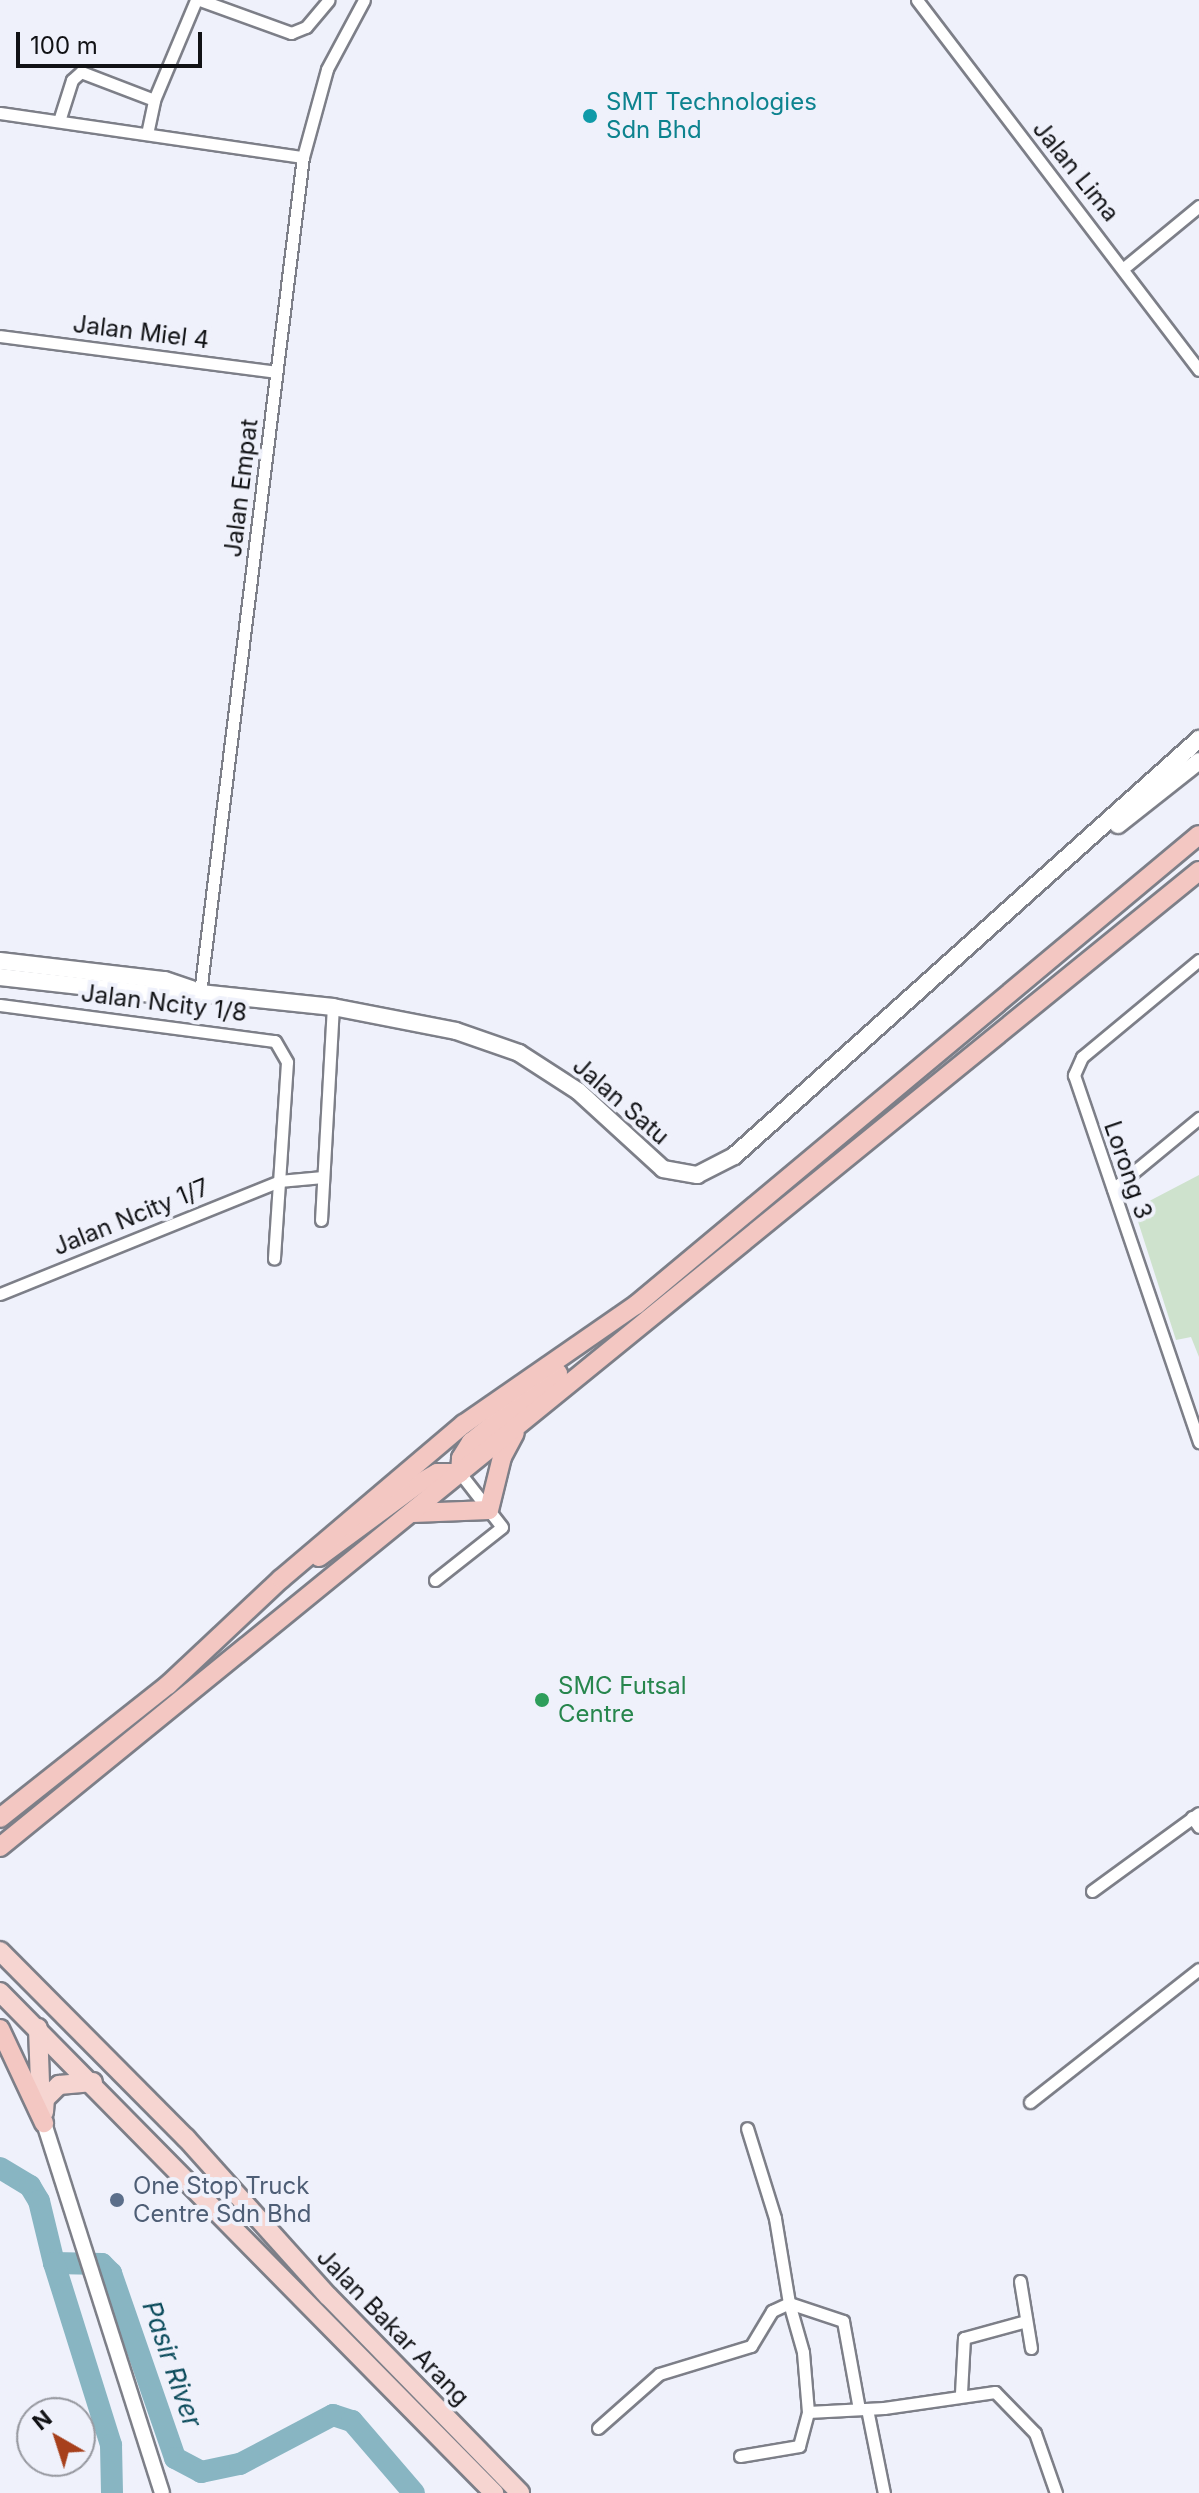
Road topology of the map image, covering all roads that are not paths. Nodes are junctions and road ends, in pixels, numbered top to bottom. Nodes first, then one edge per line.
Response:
1 (198, 0) edge
2 (329, 0) edge
3 (364, 0) edge
4 (917, 0) edge
5 (154, 100) junction
6 (0, 113) edge
7 (59, 121) junction
8 (147, 134) junction
9 (303, 157) junction
10 (1199, 206) edge
11 (1125, 267) junction
12 (0, 336) edge
13 (1199, 370) edge
14 (276, 372) junction
15 (1199, 739) edge
16 (1199, 761) edge
17 (1199, 835) edge
18 (1199, 871) edge
19 (1054, 875) junction
20 (1199, 960) edge
21 (0, 961) edge
22 (0, 977) edge
23 (200, 993) junction
24 (0, 1005) edge
25 (333, 1007) junction
26 (1199, 1118) edge
27 (323, 1177) junction
28 (279, 1181) junction
29 (1113, 1189) junction
30 (321, 1220) dead end
31 (274, 1259) dead end
32 (0, 1294) edge
33 (636, 1305) junction
34 (1194, 1412) edge
35 (520, 1423) junction
36 (1199, 1442) edge
37 (460, 1473) junction
38 (489, 1510) junction
39 (411, 1514) junction
40 (281, 1579) junction
41 (435, 1580) dead end
42 (0, 1818) edge
43 (1197, 1819) edge
44 (1, 1847) edge
45 (1092, 1891) dead end
46 (0, 1951) edge
47 (1199, 1969) edge
48 (0, 1992) edge
49 (38, 2028) junction
50 (0, 2029) edge
51 (93, 2082) junction
52 (1030, 2102) dead end
53 (44, 2123) junction
54 (747, 2128) dead end
55 (1020, 2281) dead end
56 (789, 2303) junction
57 (1026, 2321) junction
58 (1031, 2348) dead end
59 (961, 2393) junction
60 (863, 2409) junction
61 (808, 2412) junction
62 (598, 2428) dead end
63 (740, 2456) dead end
64 (162, 2493) edge
65 (494, 2493) edge
66 (520, 2493) edge
67 (884, 2493) edge
68 (1056, 2493) edge

1 - 2 street
1 - 5 street
3 - 9 street, Jalan Empat
4 - 11 street, Jalan Lima
5 - 7 street
5 - 8 street
6 - 7 street
7 - 8 street
8 - 9 street
9 - 14 street, Jalan Empat
10 - 11 street
11 - 13 street, Jalan Lima
12 - 14 street, Jalan Miel 4
14 - 23 street, Jalan Empat
15 - 19 main road, Jalan Satu
16 - 19 main road, Jalan Satu
17 - 33 highway
18 - 35 highway
19 - 25 main road, Jalan Satu
20 - 29 street, Lorong 3
21 - 23 main road, Jalan Satu
22 - 23 main road, Jalan Satu
23 - 25 main road, Jalan Satu
24 - 28 street, Jalan Ncity 1/8
25 - 27 street
26 - 29 street
27 - 28 street, Jalan Ncity 1/7
27 - 30 street
28 - 31 street
28 - 32 street, Jalan Ncity 1/7
29 - 34 street, Lorong 3
33 - 37 highway
33 - 40 highway
34 - 36 street, Lorong 3
35 - 37 highway
35 - 38 highway
37 - 38 street
37 - 39 highway
37 - 40 highway
38 - 39 highway
38 - 41 street
39 - 44 highway
40 - 42 highway
43 - 45 street
46 - 66 main road, Jalan Bakar Arang
47 - 52 street
48 - 49 main road, Jalan Bakar Arang
49 - 51 main road, Jalan Bakar Arang
49 - 53 main road
50 - 53 highway
51 - 53 main road
51 - 65 main road, Jalan Bakar Arang
53 - 64 street
54 - 56 street
55 - 57 street
56 - 60 street
56 - 61 street
56 - 62 street
57 - 58 street
57 - 59 street
59 - 60 street
59 - 68 street
60 - 61 street
60 - 67 street
61 - 63 street

